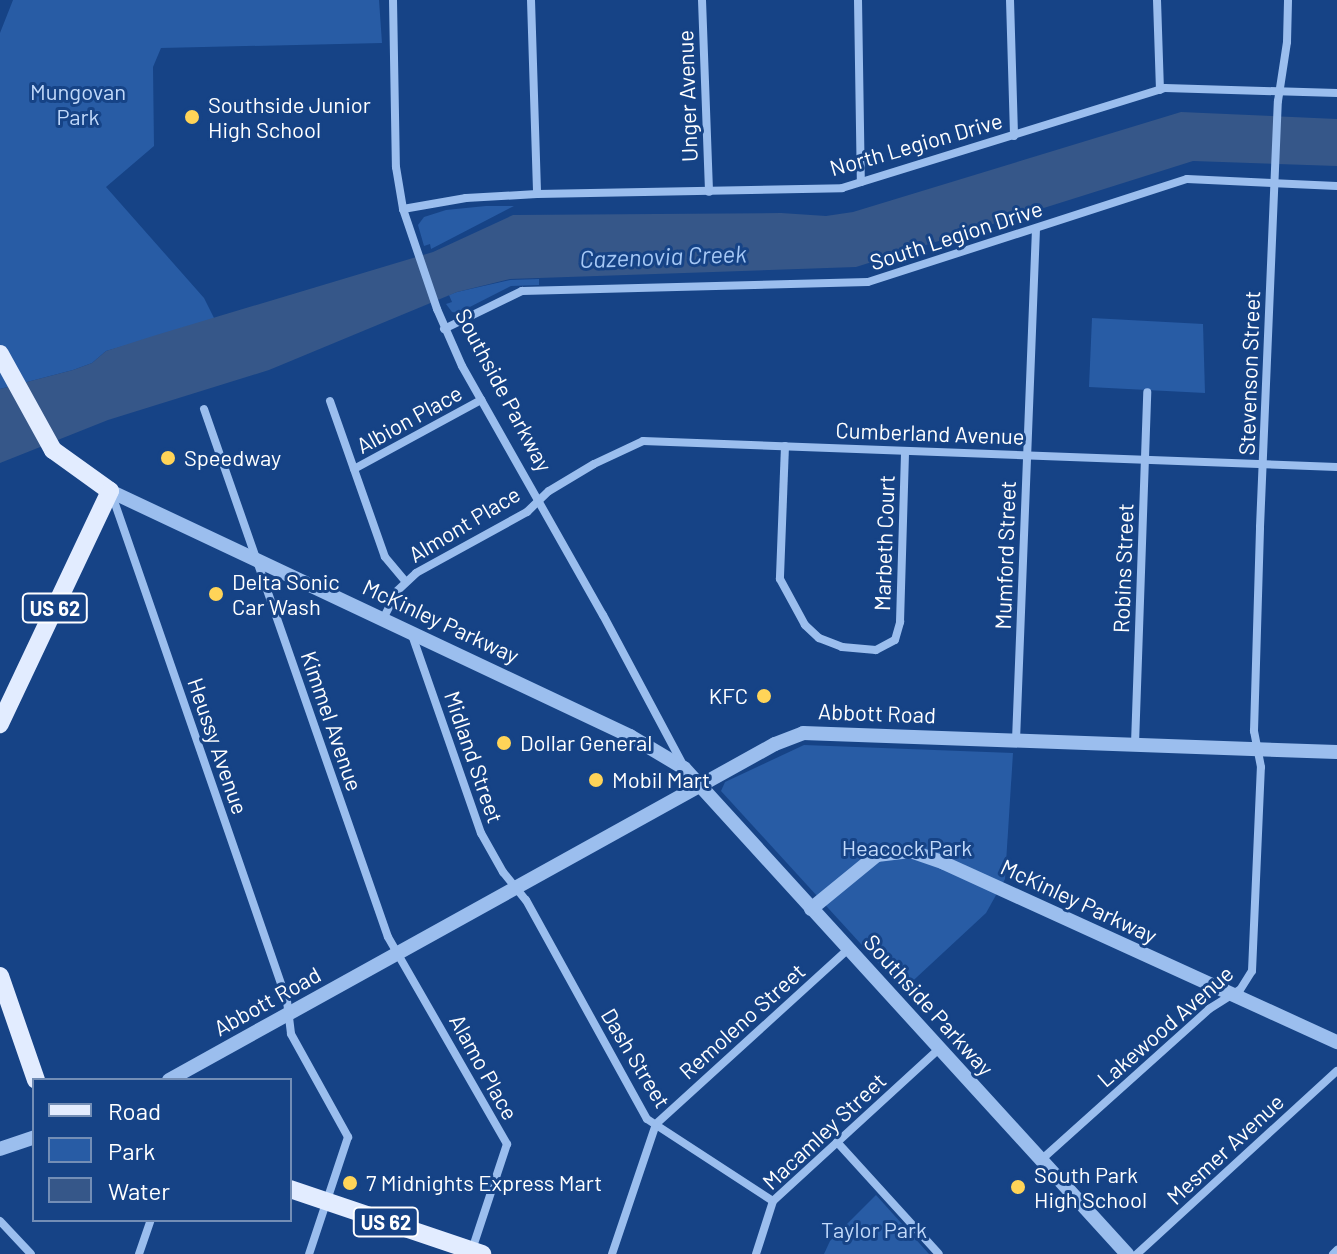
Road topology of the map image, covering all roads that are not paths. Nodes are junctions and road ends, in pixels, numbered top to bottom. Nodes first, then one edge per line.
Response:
1 (393, 0) edge
2 (531, 0) edge
3 (702, 0) edge
4 (858, 0) edge
5 (1010, 0) edge
6 (1157, 0) edge
7 (1288, 0) edge
8 (1160, 90) junction
9 (1279, 91) junction
10 (1337, 93) edge
11 (1014, 136) junction
12 (1274, 179) junction
13 (861, 182) junction
14 (1337, 186) edge
15 (709, 192) junction
16 (537, 194) junction
17 (403, 209) junction
18 (1036, 228) junction
19 (444, 329) junction
20 (3, 360) edge
21 (1147, 392) dead end
22 (481, 400) junction
23 (330, 401) dead end
24 (204, 409) dead end
25 (785, 446) junction
26 (905, 451) junction
27 (1027, 455) junction
28 (1144, 461) junction
29 (1263, 465) junction
30 (1337, 467) edge
31 (354, 469) junction
32 (110, 491) junction
33 (537, 501) junction
34 (258, 560) junction
35 (405, 581) junction
36 (383, 619) junction
37 (411, 632) junction
38 (0, 724) edge
39 (1016, 740) junction
40 (1135, 744) junction
41 (1258, 748) junction
42 (1337, 752) edge
43 (684, 768) junction
44 (701, 785) junction
45 (516, 888) junction
46 (811, 909) junction
47 (848, 949) junction
48 (398, 953) junction
49 (0, 976) edge
50 (1231, 995) junction
51 (289, 1014) junction
52 (1337, 1042) edge
53 (939, 1049) junction
54 (1337, 1071) edge
55 (35, 1078) edge
56 (173, 1078) edge
57 (656, 1124) junction
58 (32, 1138) edge
59 (837, 1142) junction
60 (0, 1149) edge
61 (1041, 1160) junction
62 (292, 1190) edge
63 (326, 1201) junction
64 (773, 1201) junction
65 (0, 1221) edge
66 (150, 1222) edge
67 (477, 1252) edge
68 (1120, 1252) edge
69 (31, 1254) edge
70 (139, 1254) edge
71 (309, 1254) edge
72 (612, 1254) edge
73 (756, 1254) edge
74 (939, 1254) edge
75 (1137, 1254) edge

1 - 17 street, Southside Parkway
2 - 16 street
3 - 15 street, Unger Avenue
4 - 13 street
5 - 11 street
6 - 8 street
7 - 9 street, Stevenson Street
8 - 9 street, North Legion Drive
8 - 11 street, North Legion Drive
9 - 10 street, North Legion Drive
9 - 12 street, Stevenson Street
11 - 13 street, North Legion Drive
12 - 14 street, South Legion Drive
12 - 18 street, South Legion Drive
12 - 29 street, Stevenson Street
13 - 15 street, North Legion Drive
15 - 16 street, North Legion Drive
16 - 17 street, North Legion Drive
17 - 19 street, Southside Parkway
18 - 19 street, South Legion Drive
18 - 27 street, Mumford Street
19 - 22 street, Southside Parkway
20 - 32 main road
21 - 28 street, Robins Street
22 - 31 street, Albion Place
22 - 33 street, Southside Parkway
23 - 31 street
24 - 34 street, Kimmel Avenue
25 - 26 street, Cumberland Avenue
25 - 26 street, Marbeth Court
25 - 33 street, Cumberland Avenue
26 - 27 street, Cumberland Avenue
27 - 28 street, Cumberland Avenue
27 - 39 street, Mumford Street
28 - 29 street, Cumberland Avenue
28 - 40 street, Robins Street
29 - 30 street, Cumberland Avenue
29 - 41 street, Stevenson Street
31 - 35 street
32 - 34 street, McKinley Parkway
32 - 38 main road, US 62
32 - 51 street, Heussy Avenue
33 - 35 street, Almont Place
33 - 43 street, Southside Parkway
34 - 36 street, McKinley Parkway
34 - 48 street, Kimmel Avenue
35 - 36 street, Almont Place
36 - 37 street, McKinley Parkway
37 - 43 street, McKinley Parkway
37 - 45 street, Midland Street
39 - 40 street, Abbott Road
39 - 44 street, Abbott Road
40 - 41 street, Abbott Road
41 - 42 street, Abbott Road
41 - 50 street, Lakewood Avenue
43 - 44 street, McKinley Parkway
44 - 45 street, Abbott Road
44 - 46 street, Southside Parkway
45 - 48 street, Abbott Road
45 - 57 street, Dash Street
46 - 47 street, Southside Parkway
46 - 50 street, McKinley Parkway
47 - 53 street, Southside Parkway
47 - 57 street, Remoleno Street
48 - 51 street, Abbott Road
48 - 67 street, Alamo Place
49 - 55 main road
50 - 52 street, McKinley Parkway
50 - 61 street, Lakewood Avenue
51 - 56 street, Abbott Road
51 - 63 street, Heussy Avenue
53 - 59 street, Macamley Street
53 - 61 street, Southside Parkway
54 - 75 street, Mesmer Avenue
57 - 64 street, Dash Street
57 - 72 street, Remoleno Street
58 - 60 street
59 - 64 street, Macamley Street
59 - 74 street
61 - 68 street, Southside Parkway
62 - 63 main road, US 62
63 - 67 main road, US 62
63 - 71 street, Heussy Avenue
64 - 73 street, Macamley Street
65 - 69 street
66 - 70 street

